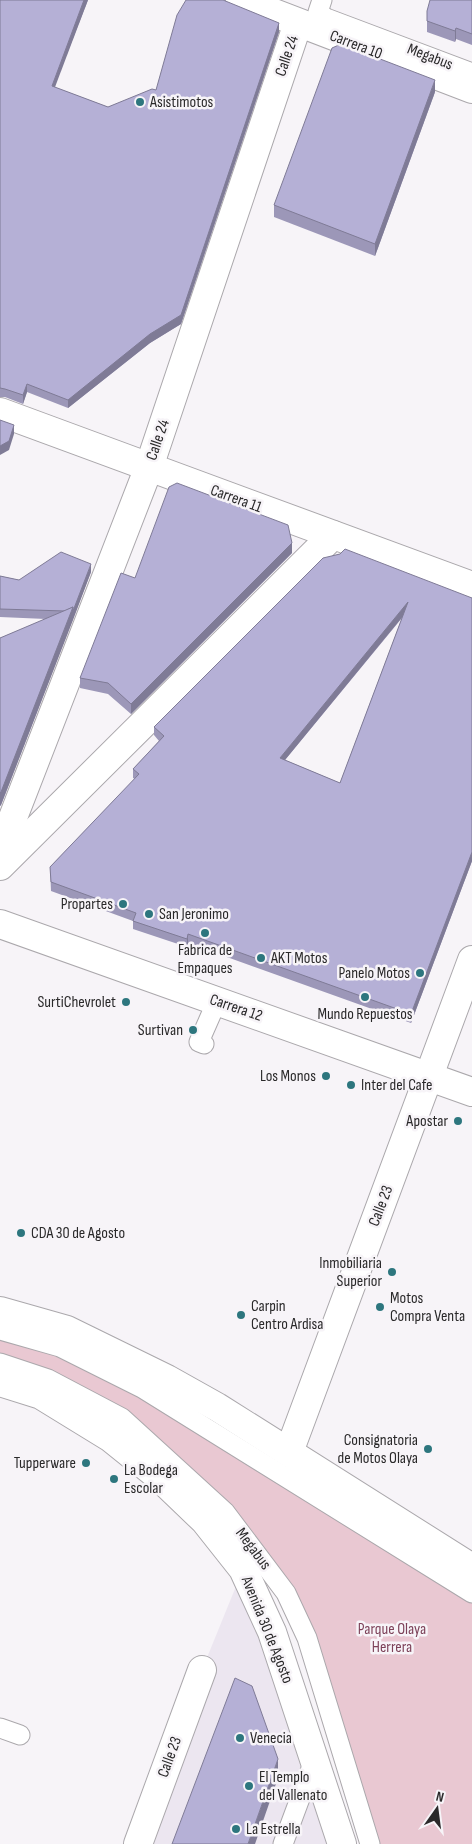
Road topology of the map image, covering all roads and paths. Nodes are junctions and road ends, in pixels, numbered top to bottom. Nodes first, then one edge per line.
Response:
1 (240, 0) edge
2 (322, 0) edge
3 (298, 23) junction
4 (472, 73) edge
5 (472, 89) edge
6 (0, 412) edge
7 (149, 467) junction
8 (333, 535) junction
9 (472, 586) edge
10 (0, 851) edge
11 (0, 866) edge
12 (0, 924) edge
13 (472, 960) edge
14 (216, 1001) junction
15 (204, 1044) dead end
16 (430, 1076) junction
17 (472, 1092) edge
18 (0, 1311) edge
19 (0, 1330) edge
20 (0, 1363) edge
21 (0, 1382) edge
22 (289, 1452) junction
23 (472, 1568) edge
24 (472, 1593) edge
25 (202, 1670) dead end
26 (0, 1728) edge
27 (20, 1735) dead end
28 (315, 1758) junction
29 (138, 1844) edge
30 (283, 1844) edge
31 (342, 1844) edge
32 (370, 1844) edge

1 - 3 street, Carrera 10
2 - 4 lane, Megabus
3 - 5 street, Carrera 10
3 - 7 street, Calle 24
6 - 7 street, Carrera 11
7 - 8 street, Carrera 11
7 - 10 street, Calle 24
8 - 9 street, Carrera 11
8 - 11 street
12 - 14 street, Carrera 12
13 - 16 street, Calle 23
14 - 15 lane
14 - 16 street, Carrera 12
16 - 17 street, Carrera 12
16 - 22 street, Calle 23
18 - 22 street
19 - 24 lane
20 - 32 lane, Megabus
21 - 28 street, Avenida 30 de Agosto
22 - 23 street
25 - 29 street, Calle 23
26 - 27 lane
28 - 30 lane
28 - 31 street, Avenida 30 de Agosto

